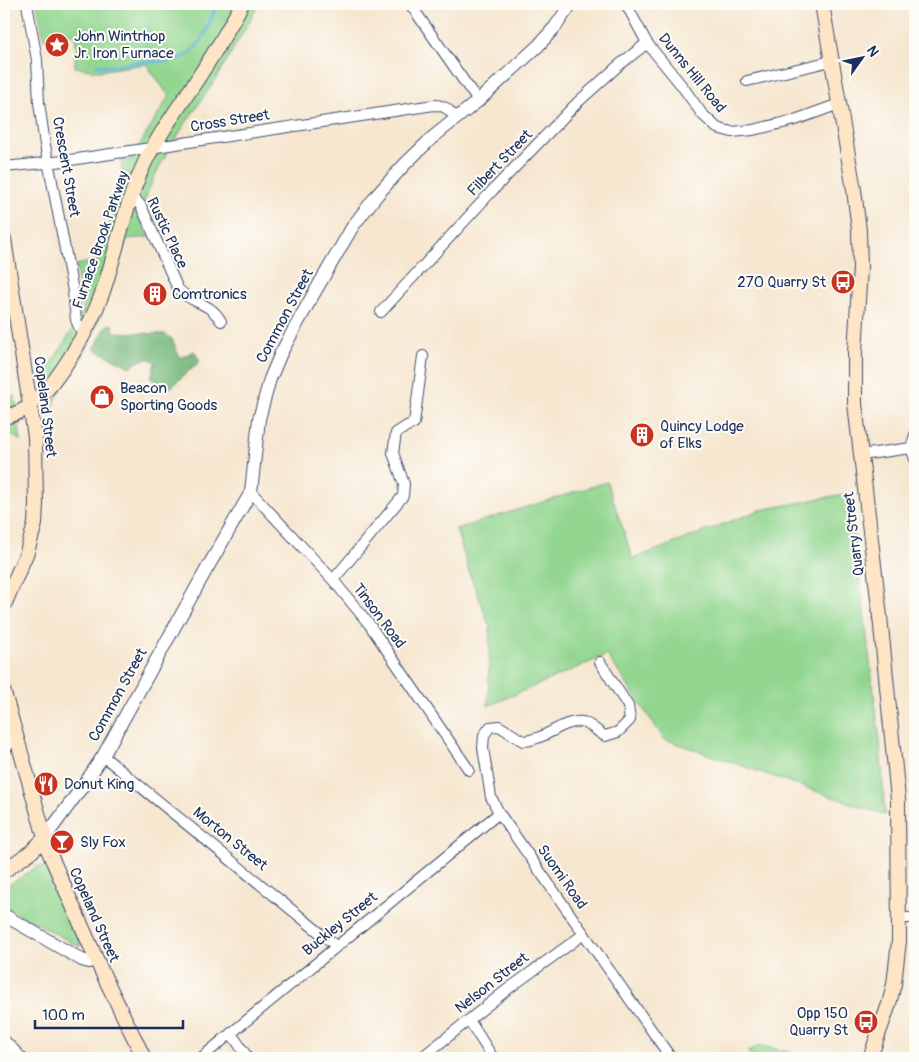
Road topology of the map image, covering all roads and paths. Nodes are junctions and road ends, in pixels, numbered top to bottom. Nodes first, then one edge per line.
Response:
1 (27, 4) edge
2 (242, 4) edge
3 (410, 4) edge
4 (571, 4) edge
5 (626, 4) edge
6 (822, 4) edge
7 (647, 42) junction
8 (831, 61) junction
9 (746, 81) dead end
10 (478, 101) junction
11 (840, 104) junction
12 (456, 118) junction
13 (152, 148) junction
14 (48, 162) junction
15 (4, 168) edge
16 (130, 196) junction
17 (4, 239) edge
18 (381, 312) dead end
19 (221, 321) dead end
20 (84, 332) junction
21 (423, 356) dead end
22 (30, 406) junction
23 (4, 417) edge
24 (915, 435) edge
25 (911, 448) junction
26 (861, 455) junction
27 (915, 459) edge
28 (252, 492) junction
29 (333, 580) junction
30 (4, 604) edge
31 (600, 662) dead end
32 (4, 693) edge
33 (16, 737) junction
34 (4, 751) edge
35 (103, 756) junction
36 (469, 770) dead end
37 (499, 813) junction
38 (44, 838) junction
39 (4, 871) edge
40 (4, 915) edge
41 (898, 918) junction
42 (915, 918) edge
43 (584, 934) junction
44 (336, 946) junction
45 (97, 960) junction
46 (469, 1020) junction
47 (231, 1033) junction
48 (4, 1040) edge
49 (22, 1058) edge
50 (144, 1058) edge
51 (201, 1058) edge
52 (248, 1058) edge
53 (421, 1058) edge
54 (494, 1058) edge
55 (671, 1058) edge
56 (870, 1058) edge

1 - 14 street, Crescent Street
2 - 13 main road, Furnace Brook Parkway
3 - 10 street
4 - 10 street, Common Street
5 - 7 street, Dunns Hill Road
6 - 8 main road, Quarry Street
7 - 11 street, Dunns Hill Road
7 - 18 street, Filbert Street
8 - 9 street
8 - 11 main road, Quarry Street
10 - 12 street, Common Street
11 - 26 main road, Quarry Street
12 - 13 street, Cross Street
12 - 28 street, Common Street
13 - 14 street, Cross Street
13 - 16 main road, Furnace Brook Parkway
14 - 15 street, Cross Street
14 - 20 street, Crescent Street
16 - 19 street, Rustic Place
16 - 20 main road, Furnace Brook Parkway
17 - 22 main road, Copeland Street
20 - 22 main road, Furnace Brook Parkway
21 - 29 street
22 - 23 main road, Furnace Brook Parkway
22 - 30 main road, Copeland Street
24 - 25 street
25 - 26 street
25 - 27 street
26 - 41 main road, Quarry Street
28 - 29 street, Tinson Road
28 - 35 street, Common Street
29 - 36 street, Tinson Road
31 - 37 street, Suomi Road
32 - 33 main road, Copeland Street
33 - 34 street
33 - 38 main road, Copeland Street
35 - 38 street, Common Street
35 - 44 street, Morton Street
37 - 43 street, Suomi Road
37 - 44 street, Buckley Street
38 - 39 main road, Common Street
38 - 45 main road, Copeland Street
40 - 45 street
41 - 42 street
41 - 56 main road, Quarry Street
43 - 46 street, Nelson Street
43 - 55 street, Suomi Road
44 - 47 street, Buckley Street
45 - 50 main road, Copeland Street
46 - 53 street, Nelson Street
46 - 54 street
47 - 51 street, Buckley Street
47 - 52 street
48 - 49 street

